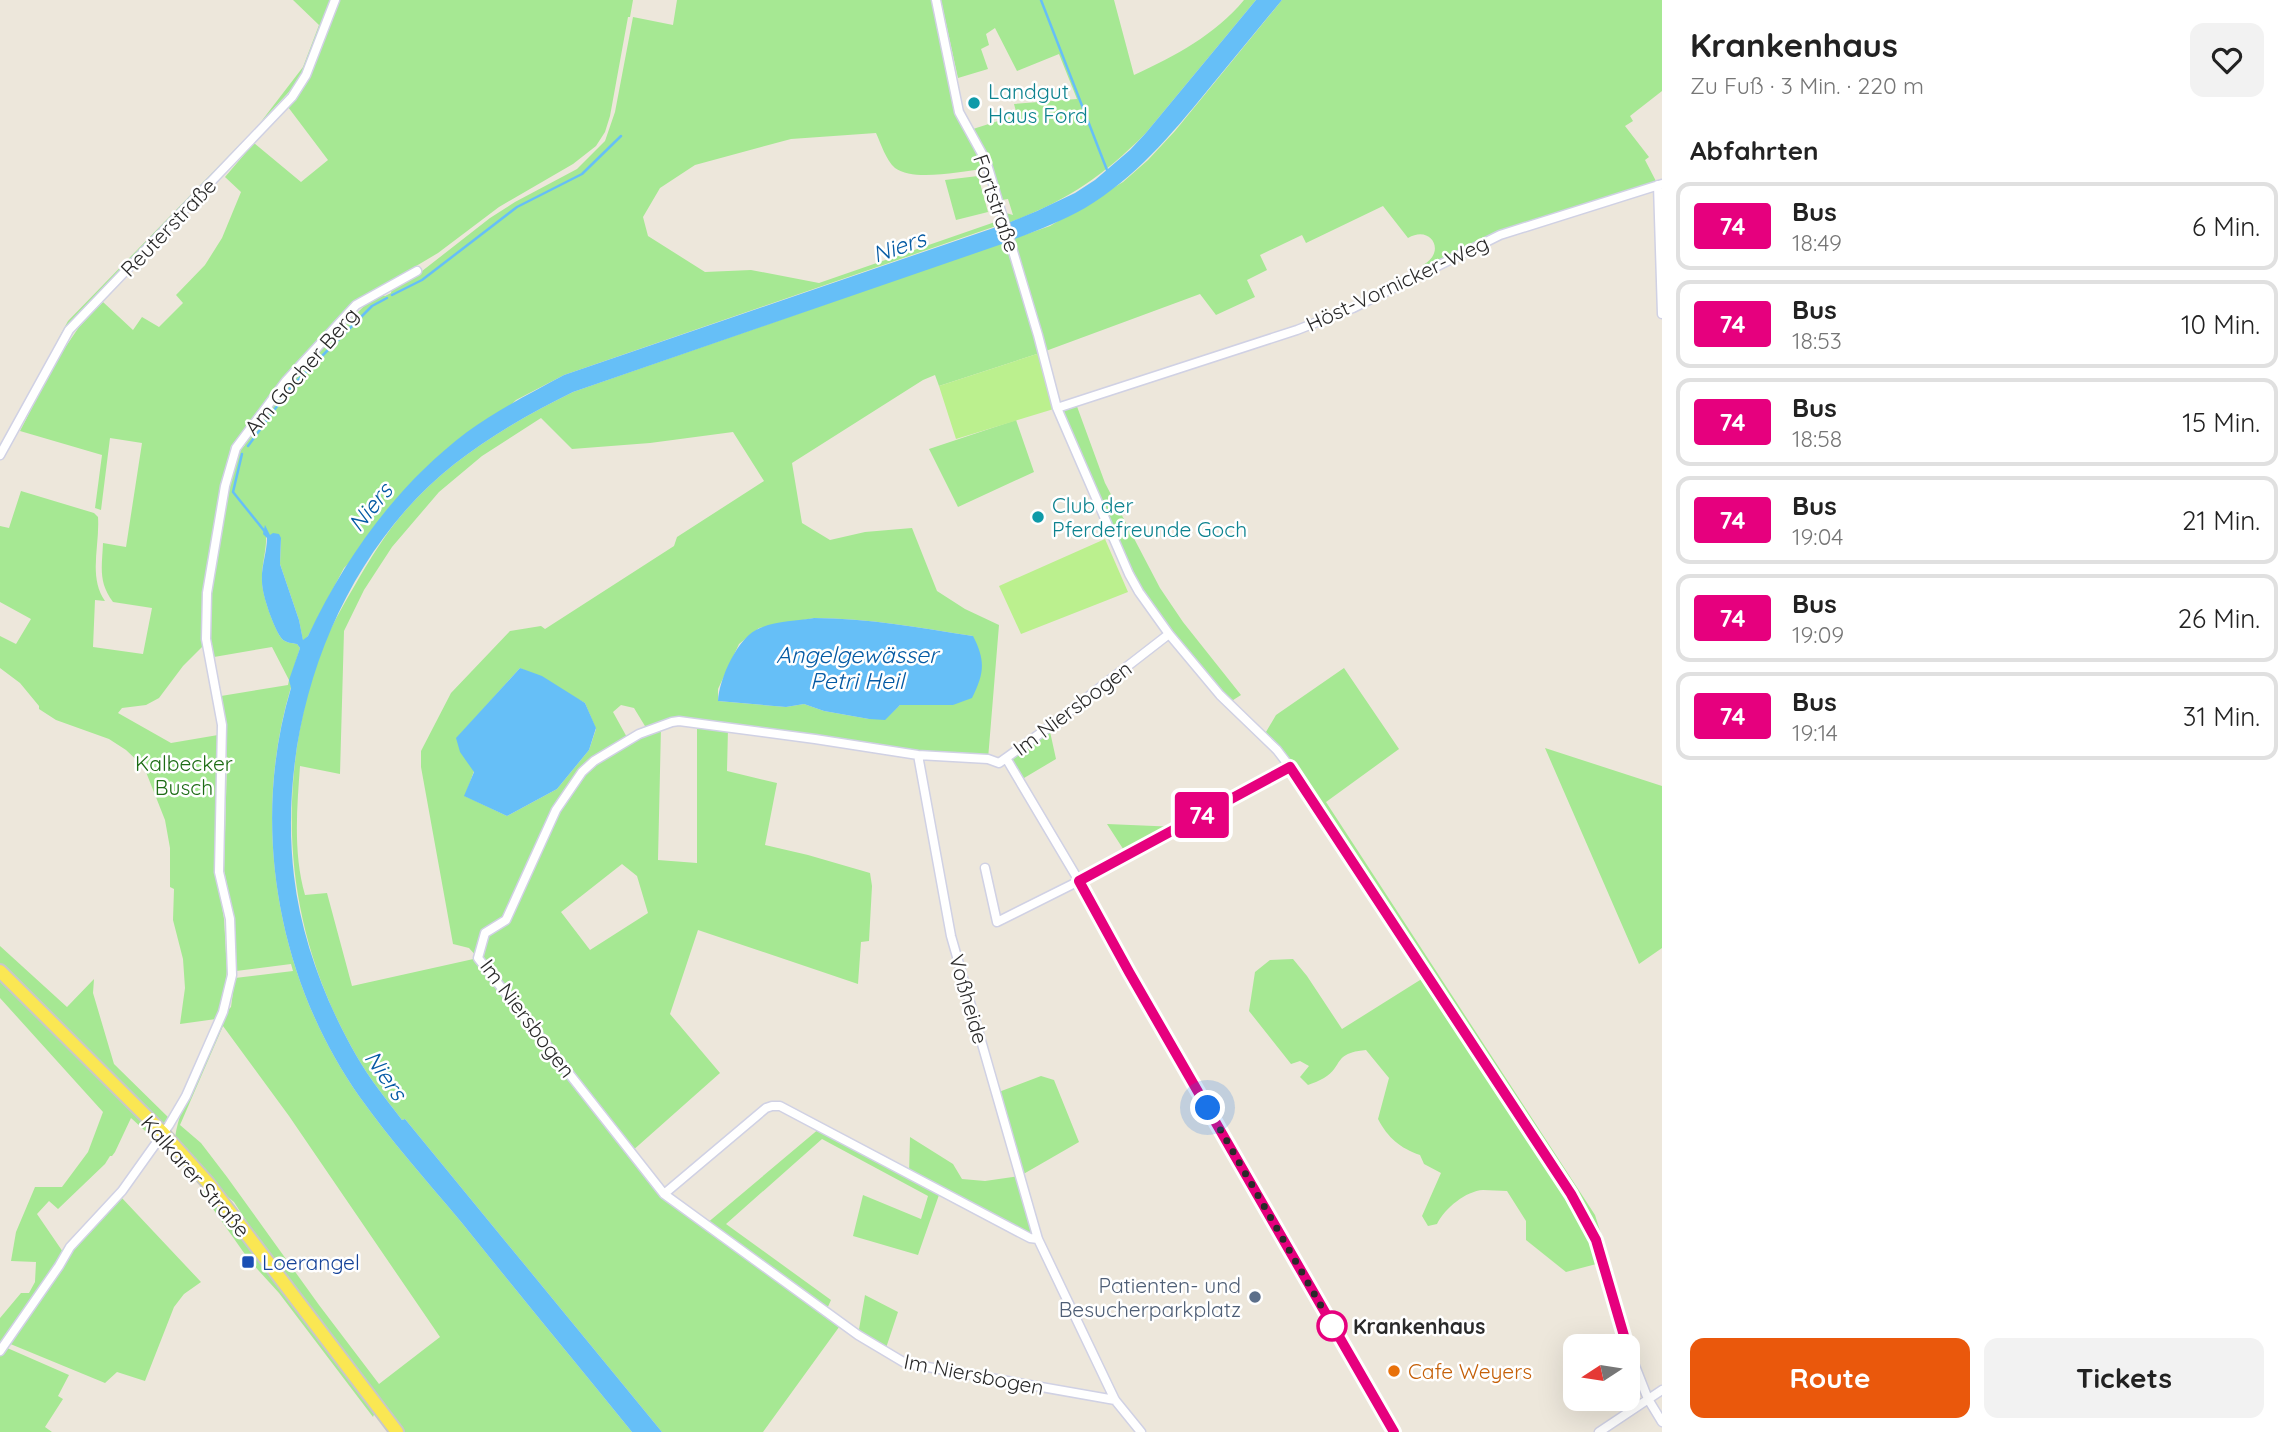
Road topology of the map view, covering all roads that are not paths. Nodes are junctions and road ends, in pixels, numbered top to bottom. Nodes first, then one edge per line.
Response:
1 (335, 0) edge
2 (936, 0) edge
3 (1660, 184) edge
4 (417, 271) dead end
5 (1662, 314) edge
6 (1057, 408) junction
7 (0, 455) edge
8 (1169, 634) junction
9 (918, 755) junction
10 (1006, 758) junction
11 (1290, 767) junction
12 (985, 868) dead end
13 (1079, 881) junction
14 (0, 971) edge
15 (163, 1133) junction
16 (664, 1194) junction
17 (1038, 1239) junction
18 (1623, 1334) edge
19 (0, 1351) edge
20 (1640, 1379) edge
21 (1662, 1390) edge
22 (1648, 1399) junction
23 (1115, 1400) junction
24 (1662, 1422) edge
25 (397, 1432) edge
26 (1141, 1432) edge
27 (1394, 1432) edge
28 (1599, 1432) edge

1 - 7 street, Reuterstraße
2 - 6 street, Fortstraße
3 - 5 street, Höst-Vornicker-Weg
3 - 6 street, Höst-Vornicker-Weg
4 - 15 street, Am Gocher Berg
6 - 8 street, Fortstraße
8 - 10 street, Im Niersbogen
8 - 11 street, Fortstraße
9 - 10 street, Im Niersbogen
9 - 16 street, Im Niersbogen
9 - 17 street, Voßheide
10 - 13 street
11 - 13 street
11 - 18 street, Fortstraße
12 - 13 street
13 - 27 street
14 - 15 main road, Kalkarer Straße
15 - 19 street, Am Gocher Berg
15 - 25 main road, Kalkarer Straße
16 - 17 street
16 - 23 street, Im Niersbogen
17 - 23 street, Voßheide
20 - 22 street, Fortstraße
21 - 22 street
22 - 24 street, Fortstraße
22 - 28 street
23 - 26 street, Voßheide

